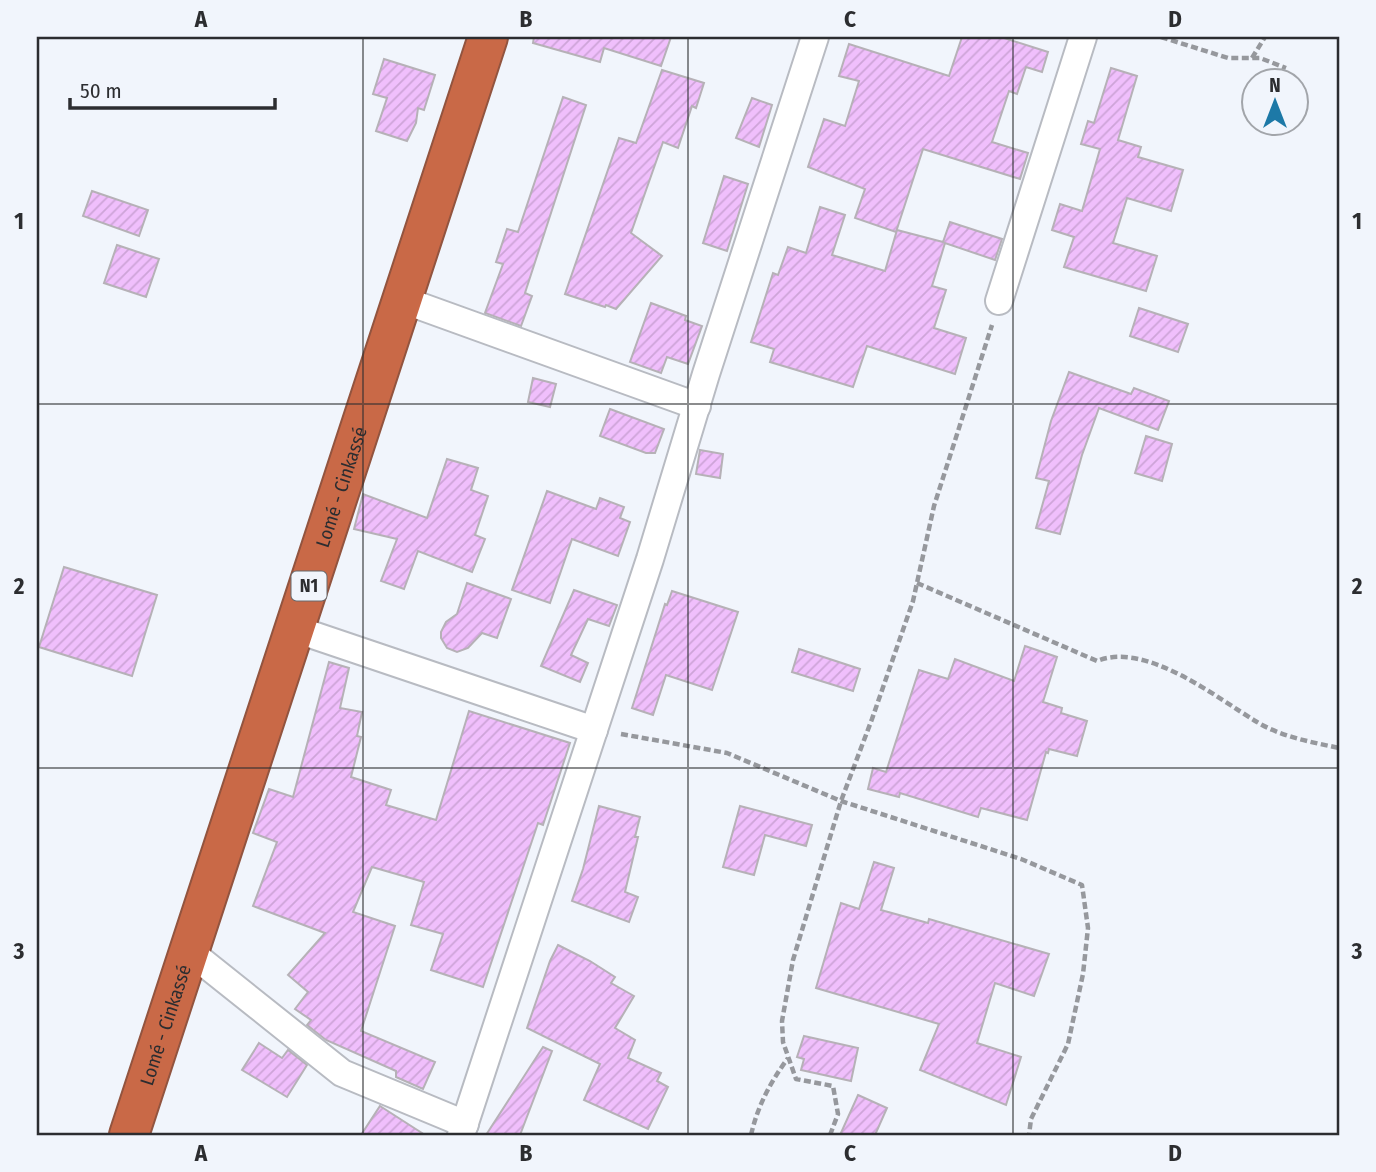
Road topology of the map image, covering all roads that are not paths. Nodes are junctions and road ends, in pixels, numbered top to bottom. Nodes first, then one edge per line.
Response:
1 (488, 37) edge
2 (815, 37) edge
3 (1083, 37) edge
4 (403, 300) junction
5 (999, 301) road end
6 (697, 405) junction
7 (295, 629) junction
8 (594, 730) junction
9 (189, 951) junction
10 (463, 1130) edge
11 (129, 1135) edge

1 - 4 highway, Lomé - Cinkassé / N1
2 - 6 street
3 - 5 street
4 - 6 street
4 - 7 highway, Lomé - Cinkassé / N1
6 - 8 street
7 - 8 street
7 - 9 highway, Lomé - Cinkassé / N1
8 - 10 street
9 - 10 street
9 - 11 highway, Lomé - Cinkassé / N1

